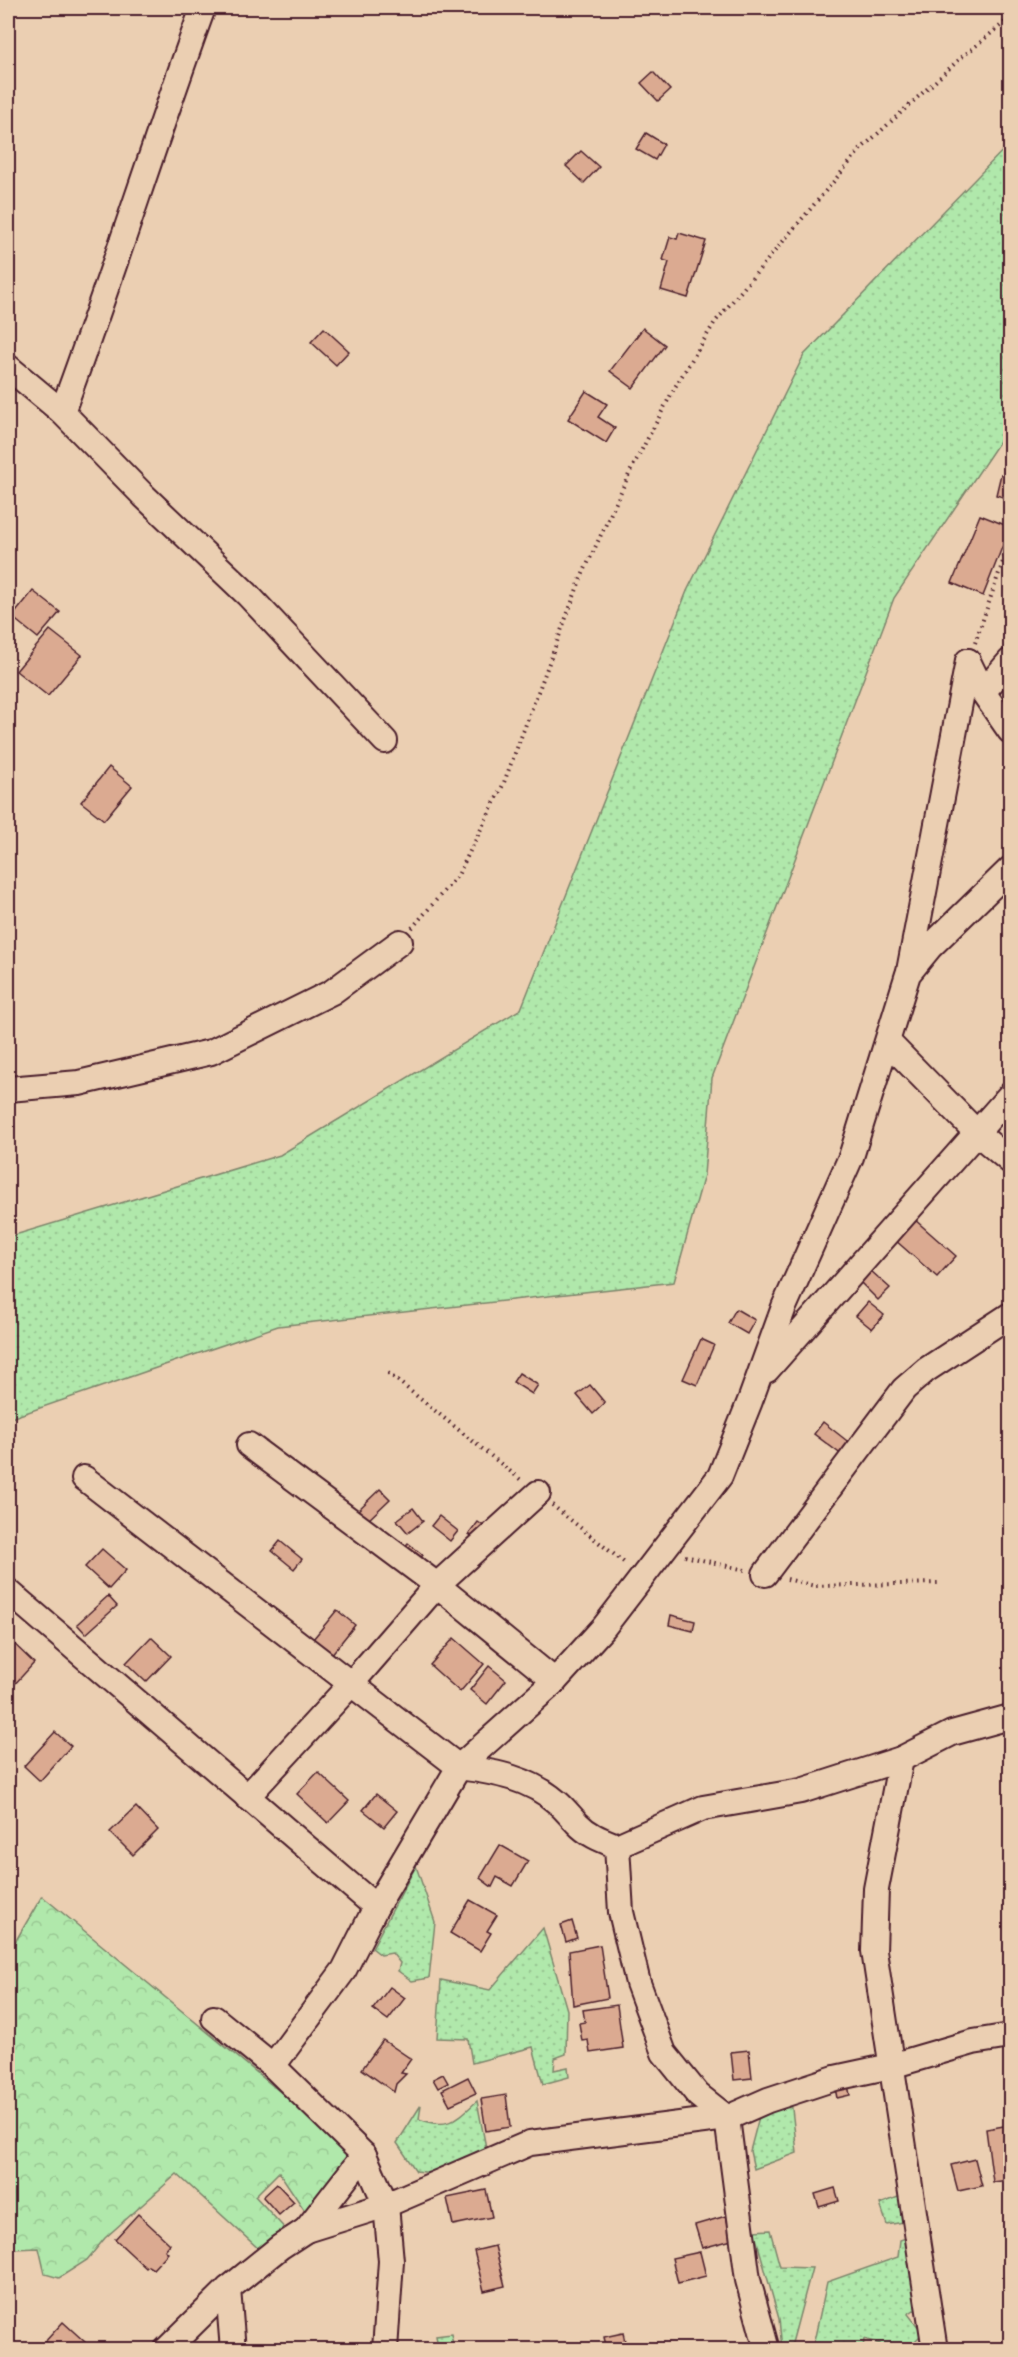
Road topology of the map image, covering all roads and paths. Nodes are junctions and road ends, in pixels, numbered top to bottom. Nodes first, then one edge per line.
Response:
1 (203, 8) edge
2 (1011, 18) edge
3 (8, 367) edge
4 (62, 412) junction
5 (1011, 541) edge
6 (968, 661) junction
7 (1011, 662) edge
8 (983, 692) junction
9 (1011, 731) edge
10 (385, 741) dead end
11 (1011, 869) edge
12 (400, 942) joint
13 (908, 974) junction
14 (888, 1042) junction
15 (8, 1089) edge
16 (1011, 1095) edge
17 (977, 1132) junction
18 (1011, 1161) edge
19 (1011, 1315) edge
20 (388, 1373) dead end
21 (758, 1380) junction
22 (249, 1445) dead end
23 (84, 1478) dead end
24 (538, 1493) junction
25 (664, 1551) junction
26 (765, 1574) junction
27 (642, 1576) junction
28 (939, 1583) dead end
29 (437, 1585) junction
30 (8, 1591) edge
31 (555, 1681) junction
32 (351, 1684) junction
33 (1011, 1717) edge
34 (901, 1759) junction
35 (459, 1767) junction
36 (247, 1797) junction
37 (617, 1846) junction
38 (376, 1907) junction
39 (214, 2018) dead end
40 (1011, 2036) edge
41 (273, 2066) junction
42 (891, 2066) junction
43 (727, 2118) junction
44 (364, 2155) junction
45 (386, 2205) junction
46 (306, 2230) junction
47 (228, 2289) junction
48 (166, 2349) edge
49 (233, 2349) edge
50 (385, 2349) edge
51 (767, 2349) edge
52 (935, 2349) edge

1 - 4 street
2 - 12 path
3 - 4 street
4 - 10 street
5 - 6 path
6 - 8 street
6 - 13 street
7 - 8 street
8 - 9 street
11 - 13 street
12 - 15 street
13 - 14 street
14 - 17 street
14 - 21 street
16 - 17 street
17 - 18 street
17 - 21 street
19 - 26 street
20 - 24 path
21 - 25 street
22 - 29 street
23 - 32 street
24 - 27 path
24 - 29 street
25 - 26 path
25 - 27 street
26 - 28 path
27 - 31 street
29 - 31 street
29 - 32 street
30 - 36 street
31 - 35 street
32 - 35 street
32 - 36 street
33 - 34 street
34 - 37 street
34 - 42 street
35 - 37 street
35 - 38 street
36 - 38 street
37 - 43 street
38 - 41 street
39 - 41 street
40 - 42 street
41 - 44 street
42 - 43 street
42 - 52 street
43 - 45 street
43 - 51 street
44 - 45 street
44 - 46 street
45 - 46 street
45 - 50 street
46 - 47 street
47 - 48 street
47 - 49 street

